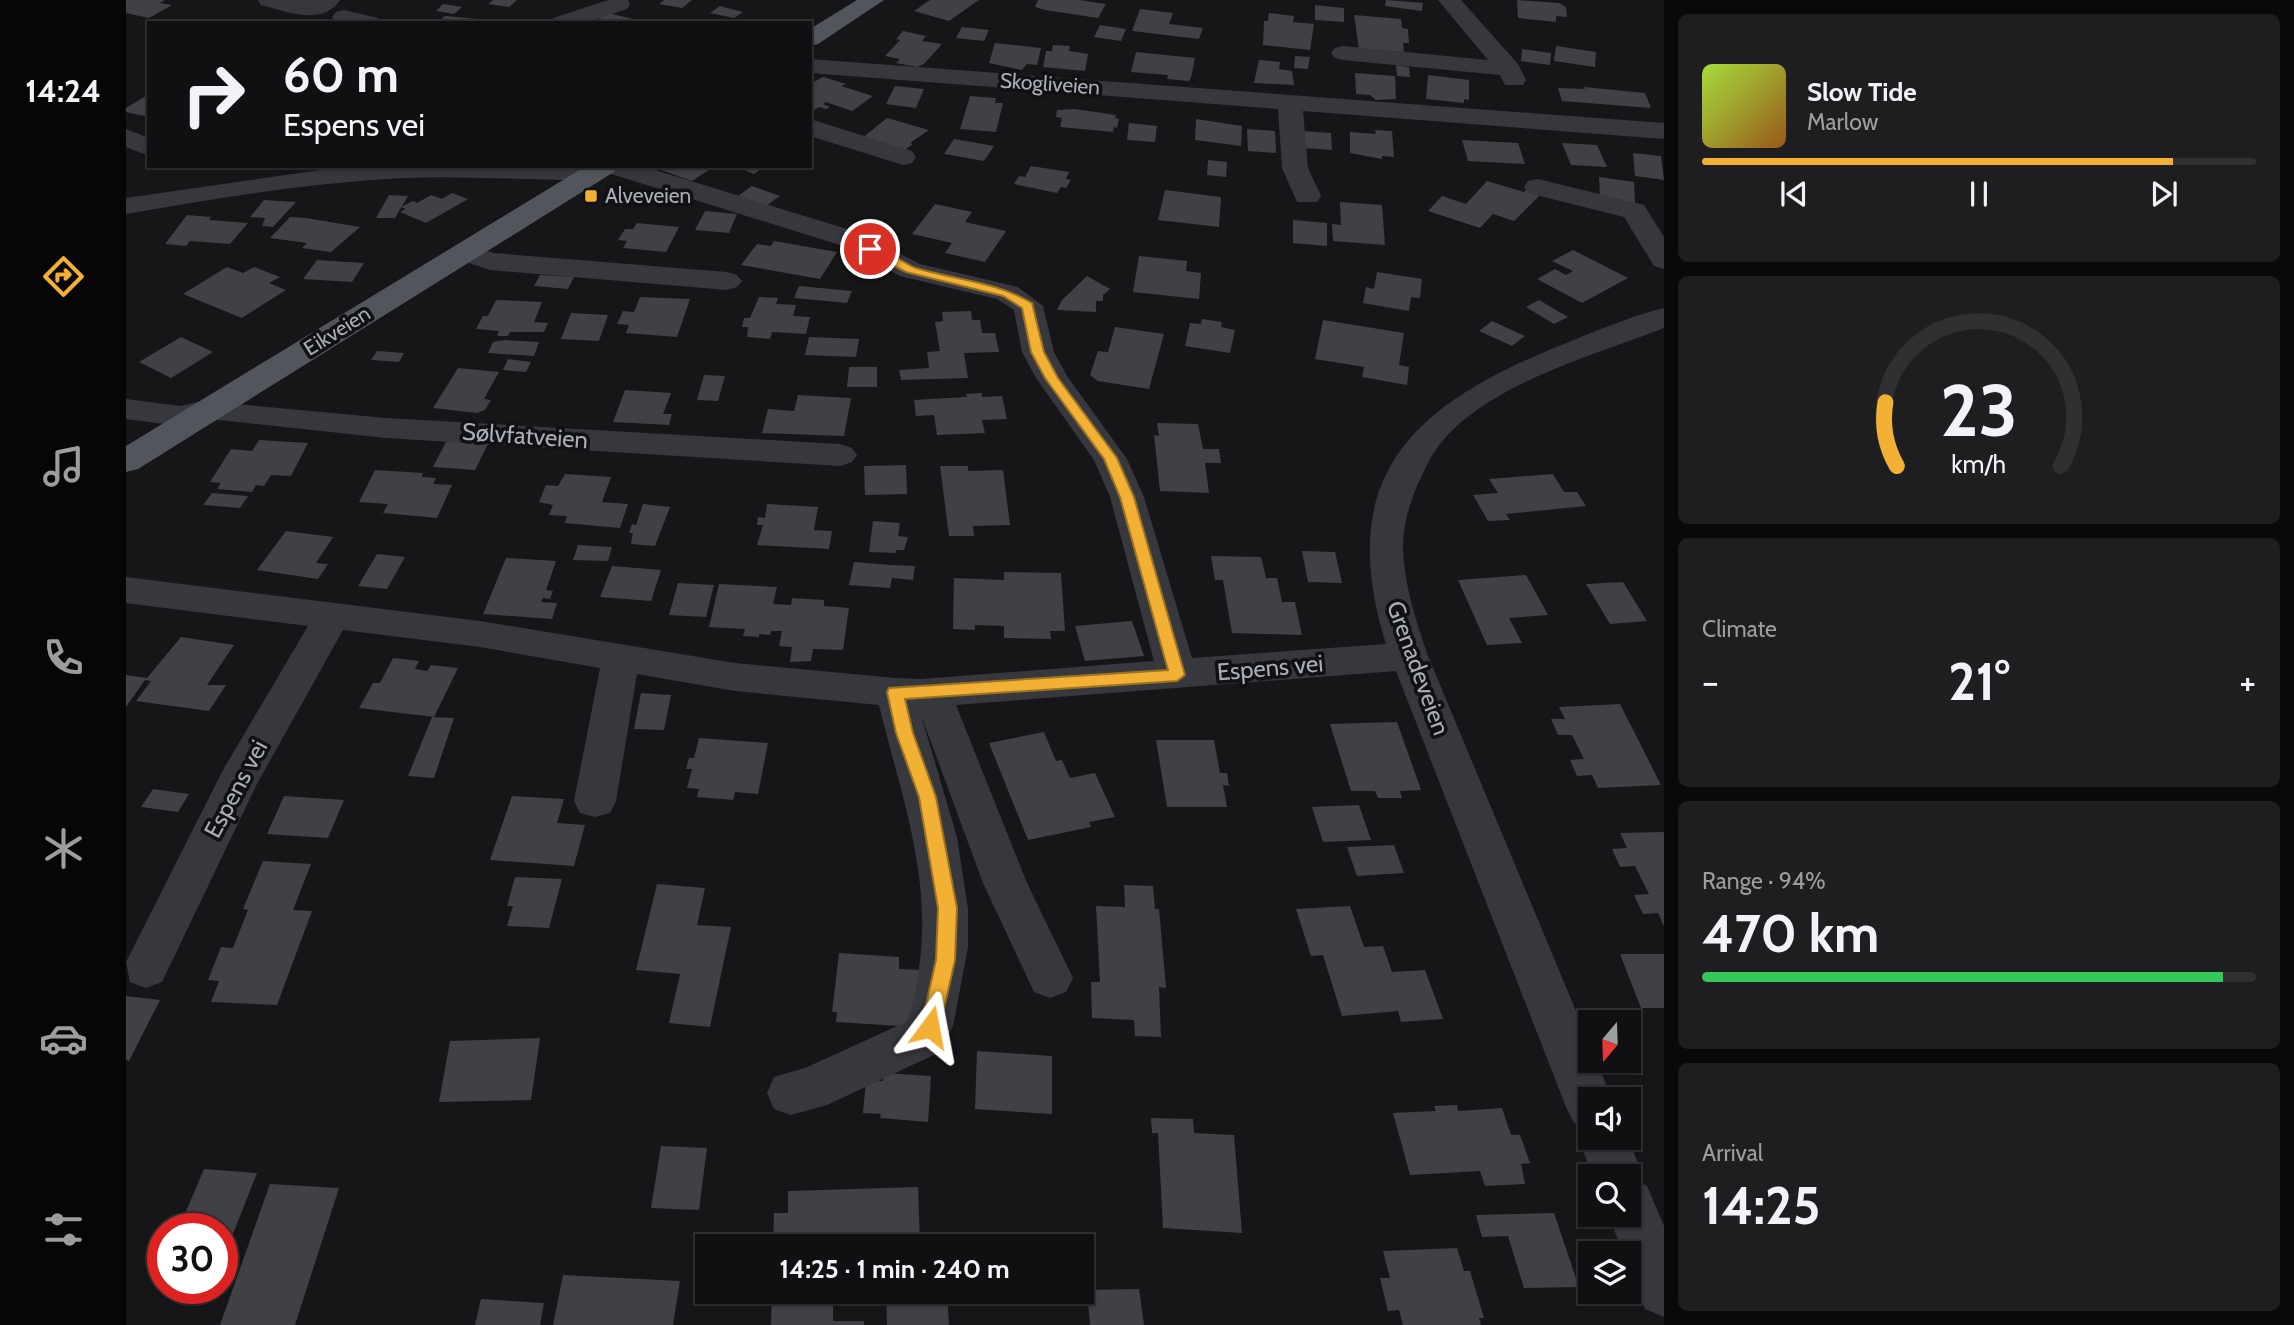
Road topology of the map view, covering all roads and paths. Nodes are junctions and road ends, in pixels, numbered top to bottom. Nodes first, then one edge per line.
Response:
1 (269, 0) edge
2 (873, 0) edge
3 (1449, 0) edge
4 (619, 4) dead end
5 (328, 9) edge
6 (364, 21) edge
7 (567, 21) edge
8 (812, 38) edge
9 (1343, 53) dead end
10 (812, 66) edge
11 (1509, 69) junction
12 (1290, 103) junction
13 (1515, 120) junction
14 (812, 128) edge
15 (1664, 131) edge
16 (126, 137) edge
17 (147, 147) edge
18 (903, 158) dead end
19 (194, 168) edge
20 (604, 168) edge
21 (1538, 187) dead end
22 (244, 188) junction
23 (1307, 196) dead end
24 (126, 206) edge
25 (464, 252) junction
26 (1664, 260) edge
27 (727, 281) dead end
28 (1664, 317) edge
29 (126, 409) edge
30 (210, 409) junction
31 (840, 455) dead end
32 (126, 461) edge
33 (126, 590) edge
34 (333, 615) junction
35 (1409, 656) junction
36 (621, 658) junction
37 (1177, 675) junction
38 (908, 693) junction
39 (595, 801) dead end
40 (146, 968) dead end
41 (1050, 978) dead end
42 (1583, 1087) edge
43 (791, 1093) dead end
44 (1639, 1227) edge
45 (1664, 1290) edge

1 - 5 street
2 - 8 main road
3 - 11 street
4 - 7 street
5 - 6 street
9 - 11 street
10 - 12 street, Skogliveien
11 - 13 street
12 - 13 street, Skogliveien
12 - 23 street
13 - 15 street, Skogliveien
14 - 18 street
16 - 17 street
19 - 22 street
20 - 22 street
20 - 25 main road, Eikveien
20 - 37 street
21 - 26 street
22 - 24 street
25 - 27 street
25 - 30 main road, Eikveien
28 - 35 street, Grenadeveien
29 - 30 street, Eikveien
30 - 31 street, Sølvfatveien
30 - 32 main road, Eikveien
33 - 34 street, Espens vei
34 - 36 street, Espens vei
34 - 40 street, Espens vei
35 - 37 street, Espens vei
35 - 42 street, Grenadeveien
36 - 38 street, Espens vei
36 - 39 street
37 - 38 street, Espens vei
38 - 41 street
38 - 43 street
44 - 45 street

